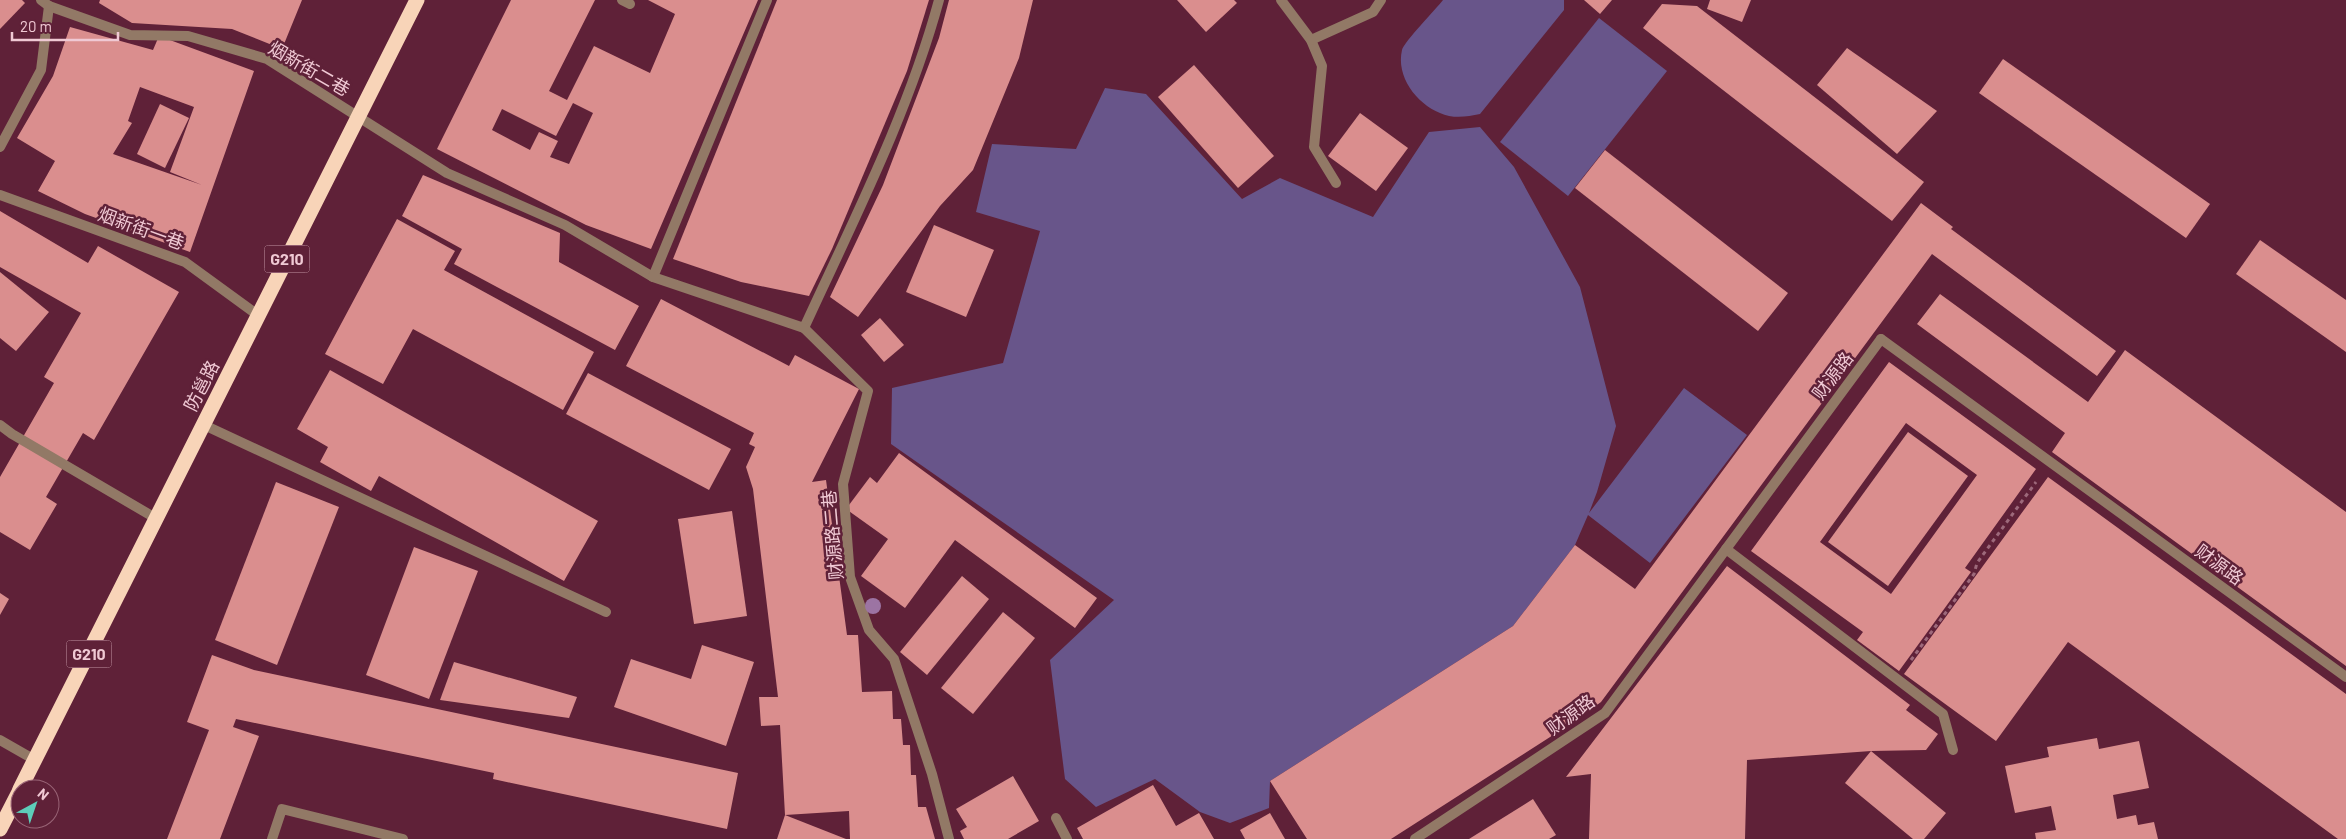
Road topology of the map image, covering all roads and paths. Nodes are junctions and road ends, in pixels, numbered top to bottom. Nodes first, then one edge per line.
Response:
1 (417, 0) edge
2 (767, 0) edge
3 (939, 0) edge
4 (1281, 0) edge
5 (1381, 0) edge
6 (45, 3) edge
7 (1310, 40) junction
8 (358, 116) junction
9 (0, 147) edge
10 (1336, 183) dead end
11 (0, 195) edge
12 (652, 277) junction
13 (258, 316) junction
14 (804, 328) junction
15 (0, 425) edge
16 (204, 425) junction
17 (2050, 462) junction
18 (157, 519) junction
19 (1726, 549) junction
20 (606, 612) dead end
21 (2346, 677) edge
22 (1897, 679) junction
23 (0, 740) edge
24 (1953, 750) dead end
25 (35, 760) junction
26 (25, 779) edge
27 (10, 809) edge
28 (1056, 818) dead end
29 (0, 829) edge
30 (272, 839) edge
31 (403, 839) edge
32 (949, 839) edge
33 (1067, 839) edge
34 (1415, 839) edge

1 - 8 highway, 防邕路 / G210
2 - 12 street
3 - 14 street
4 - 7 street
5 - 7 street
6 - 8 street, 烟新街二巷
6 - 9 street
7 - 10 street
8 - 12 street, 烟新街二巷
8 - 13 highway, 防邕路 / G210
11 - 13 street, 烟新街一巷
12 - 14 street, 烟新街二巷
13 - 16 highway, 防邕路 / G210
14 - 32 street, 财源路二巷
15 - 18 street
16 - 18 highway, 防邕路 / G210
16 - 20 street
17 - 19 street, 财源路
17 - 21 street, 财源路
17 - 22 path
18 - 25 highway, 防邕路 / G210
19 - 22 street
19 - 34 street, 财源路
22 - 24 street
23 - 25 street
25 - 26 highway, 防邕路 / G210
27 - 29 highway, 防邕路 / G210
28 - 33 street
30 - 31 street

